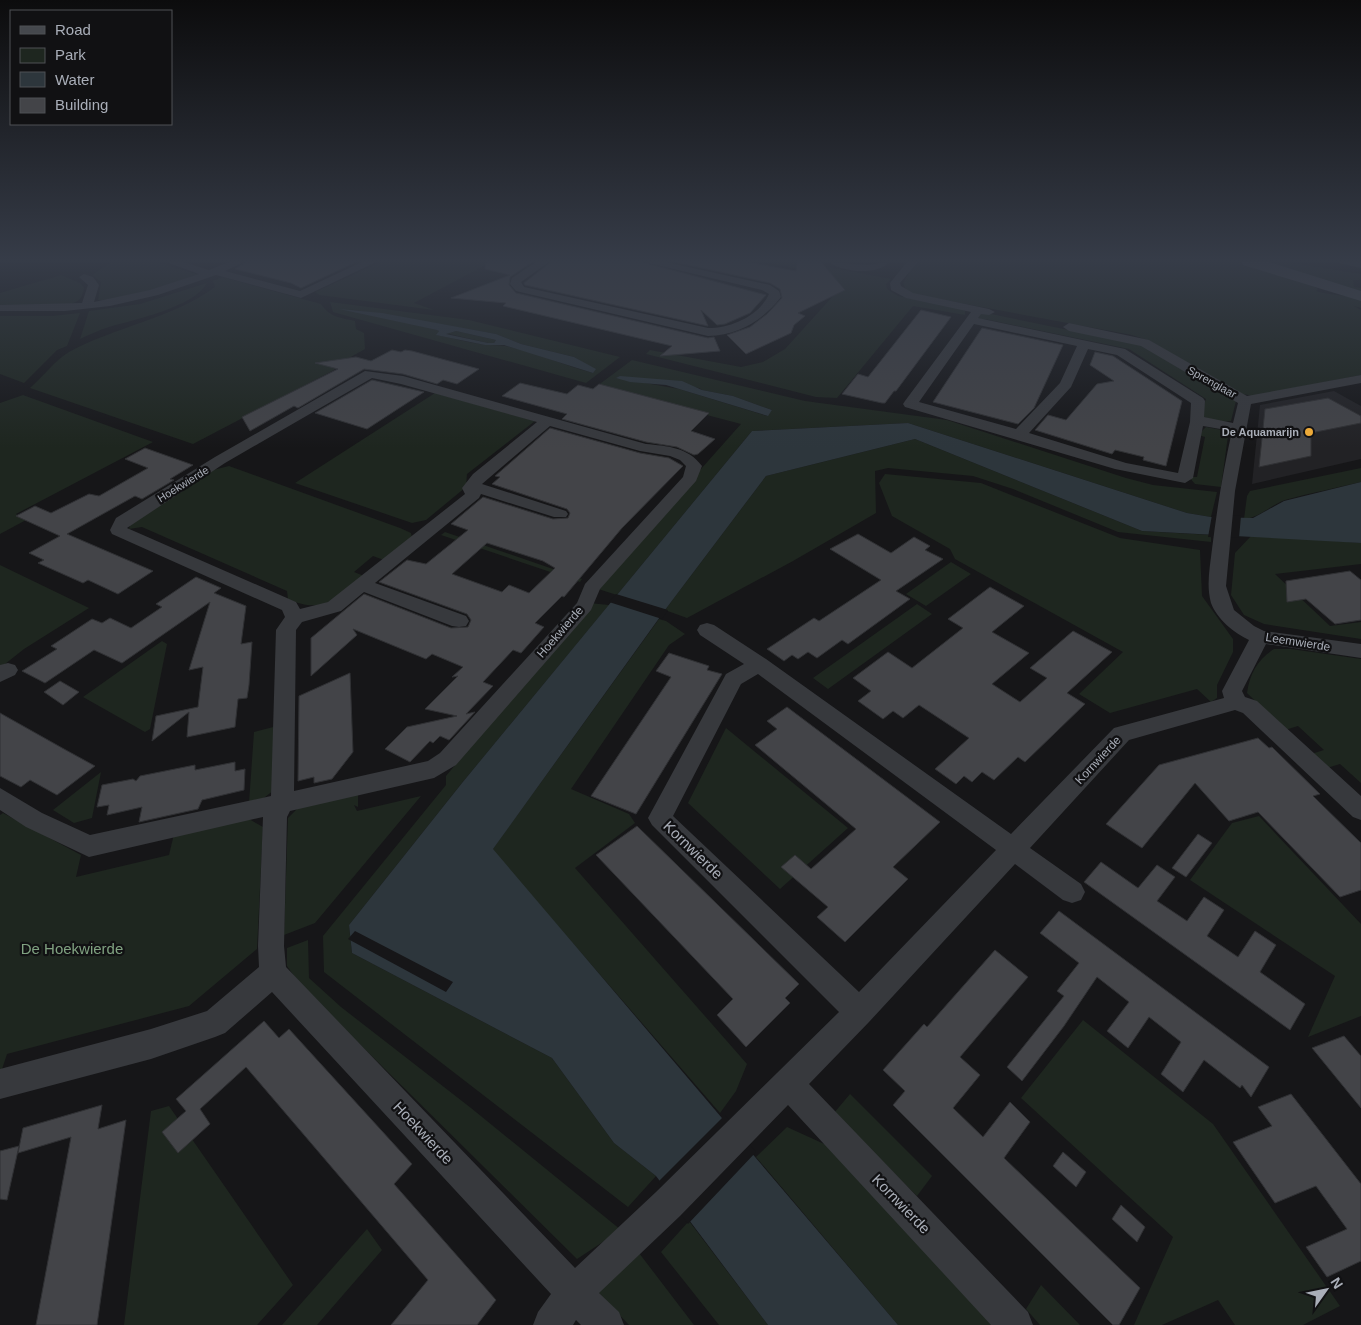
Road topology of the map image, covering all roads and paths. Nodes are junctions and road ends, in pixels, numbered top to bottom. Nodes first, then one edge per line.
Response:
1 (672, 324) edge
2 (744, 324) edge
3 (968, 324) edge
4 (1008, 324) edge
5 (1058, 325) dead end
6 (1084, 344) junction
7 (1361, 379) edge
8 (1245, 401) junction
9 (548, 420) junction
10 (1197, 420) junction
11 (1241, 429) junction
12 (1020, 434) junction
13 (472, 486) junction
14 (1226, 509) joint
15 (560, 514) dead end
16 (362, 584) junction
17 (295, 617) junction
18 (459, 621) dead end
19 (707, 630) dead end
20 (1260, 637) junction
21 (1361, 651) edge
22 (759, 664) junction
23 (1236, 702) junction
24 (0, 798) edge
25 (282, 804) junction
26 (1361, 810) edge
27 (1012, 850) junction
28 (1072, 892) dead end
29 (273, 973) junction
30 (859, 1012) junction
31 (787, 1082) junction
32 (0, 1084) edge
33 (574, 1293) junction
34 (550, 1325) edge
35 (606, 1325) edge
36 (1015, 1325) edge

1 - 2 street
3 - 12 street, Sprenglaar
4 - 6 street, Sprenglaar
5 - 8 street, Sprenglaar
6 - 10 street, Sprenglaar
6 - 12 street
7 - 8 street, Sprenglaar
8 - 11 street, Sprenglaar
9 - 13 street
9 - 17 street, Hoekwierde
9 - 25 street, Hoekwierde
10 - 11 street
10 - 12 street, Sprenglaar
11 - 14 street, Sprenglaar
13 - 15 street
13 - 16 street
14 - 20 street, Leemwierde
16 - 17 street
16 - 18 street
17 - 25 street
19 - 22 street
20 - 21 street, Leemwierde
20 - 23 street
22 - 27 street
22 - 30 street, Kornwierde
23 - 26 street
23 - 27 street, Kornwierde
24 - 25 street, Hoekwierde
25 - 29 street
27 - 28 street
27 - 30 street, Kornwierde
29 - 32 street
29 - 33 street, Hoekwierde
30 - 31 street, Kornwierde
31 - 33 street, Kornwierde
31 - 36 street, Kornwierde
33 - 34 street, Kornwierde
33 - 35 street, Hoekwierde

